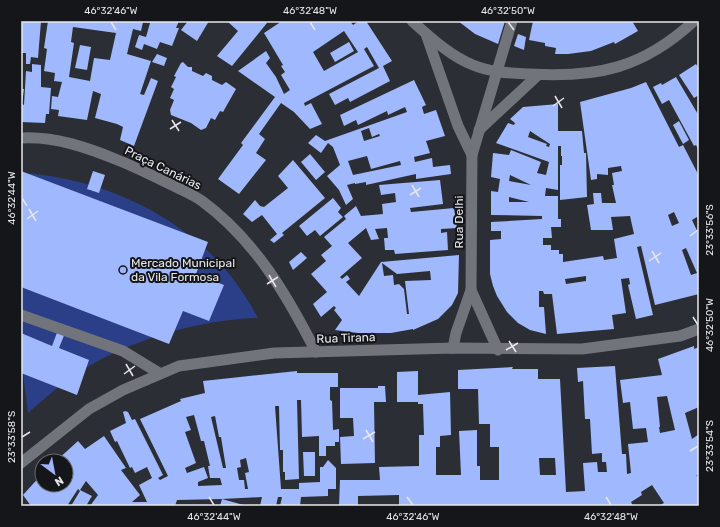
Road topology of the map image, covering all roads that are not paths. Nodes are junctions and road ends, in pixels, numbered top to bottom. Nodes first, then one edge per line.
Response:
1 (412, 21) edge
2 (512, 21) edge
3 (694, 21) edge
4 (426, 33) junction
5 (497, 72) junction
6 (538, 75) junction
7 (479, 130) junction
8 (21, 138) edge
9 (472, 155) junction
10 (471, 290) junction
11 (21, 315) edge
12 (699, 329) edge
13 (454, 348) junction
14 (498, 350) junction
15 (316, 352) junction
16 (160, 373) junction
17 (24, 458) edge

1 - 4 street
2 - 5 street, Rua Delhi
3 - 6 street
4 - 5 street
4 - 9 street, Rua Delhi
5 - 6 street
5 - 7 street, Rua Delhi
6 - 7 street
7 - 9 street, Rua Delhi
8 - 15 street, Praça Canárias
9 - 10 street, Rua Delhi
10 - 13 street, Rua Delhi
10 - 14 street, Rua Delhi
11 - 16 street
12 - 14 street, Rua Tirana
13 - 14 street, Rua Tirana
13 - 15 street, Rua Tirana
15 - 16 street, Rua Tirana
16 - 17 street, Rua Tirana

